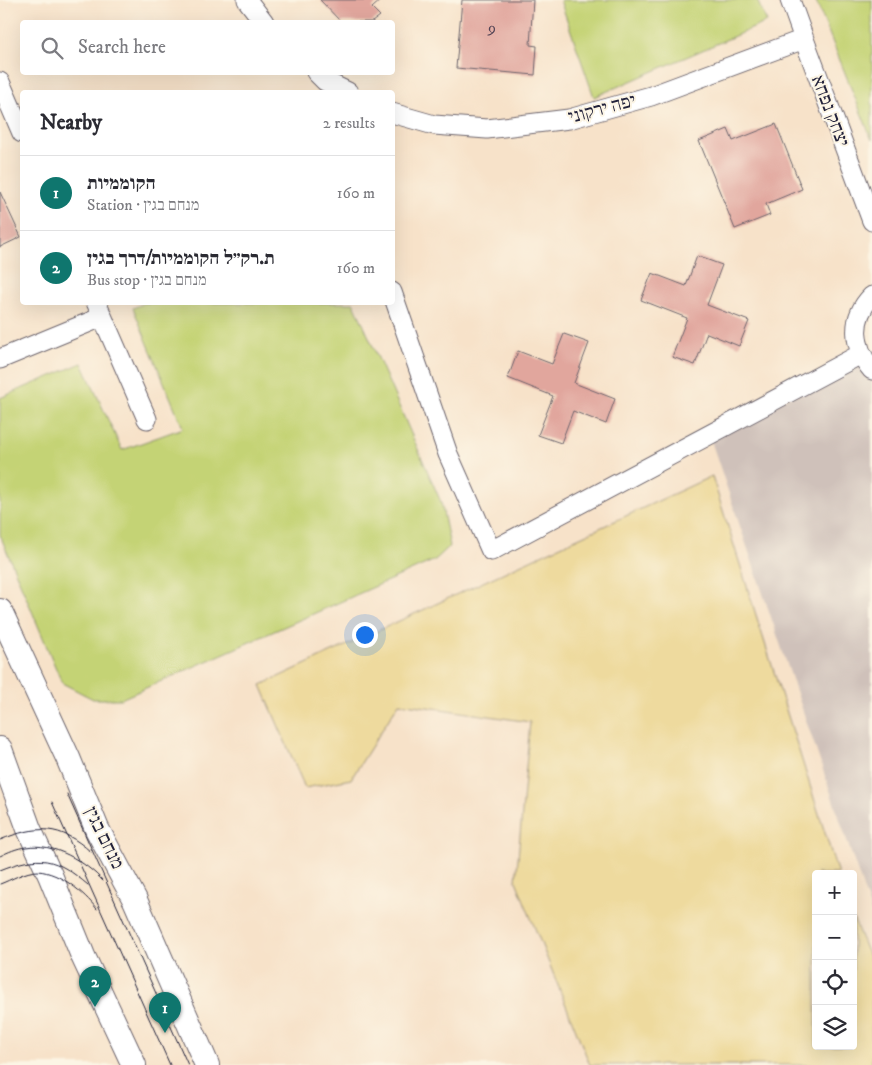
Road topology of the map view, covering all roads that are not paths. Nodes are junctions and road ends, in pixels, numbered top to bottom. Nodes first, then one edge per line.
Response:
1 (247, 0) edge
2 (790, 0) edge
3 (262, 20) edge
4 (804, 40) junction
5 (319, 75) edge
6 (0, 82) edge
7 (344, 90) edge
8 (395, 114) edge
9 (20, 128) edge
10 (872, 221) edge
11 (872, 296) edge
12 (395, 301) edge
13 (99, 310) edge
14 (861, 354) junction
15 (0, 359) edge
16 (872, 370) edge
17 (147, 419) dead end
18 (0, 611) edge
19 (0, 749) edge
20 (134, 1065) edge
21 (207, 1065) edge

1 - 3 street
2 - 4 street, יצחק נפחא
4 - 8 street, יפה ירקוני
4 - 10 street, יצחק נפחא
5 - 7 street
6 - 9 street
11 - 14 street
12 - 14 street
13 - 15 street
13 - 17 street
14 - 16 street
18 - 21 street, מנחם בגין
19 - 20 street

